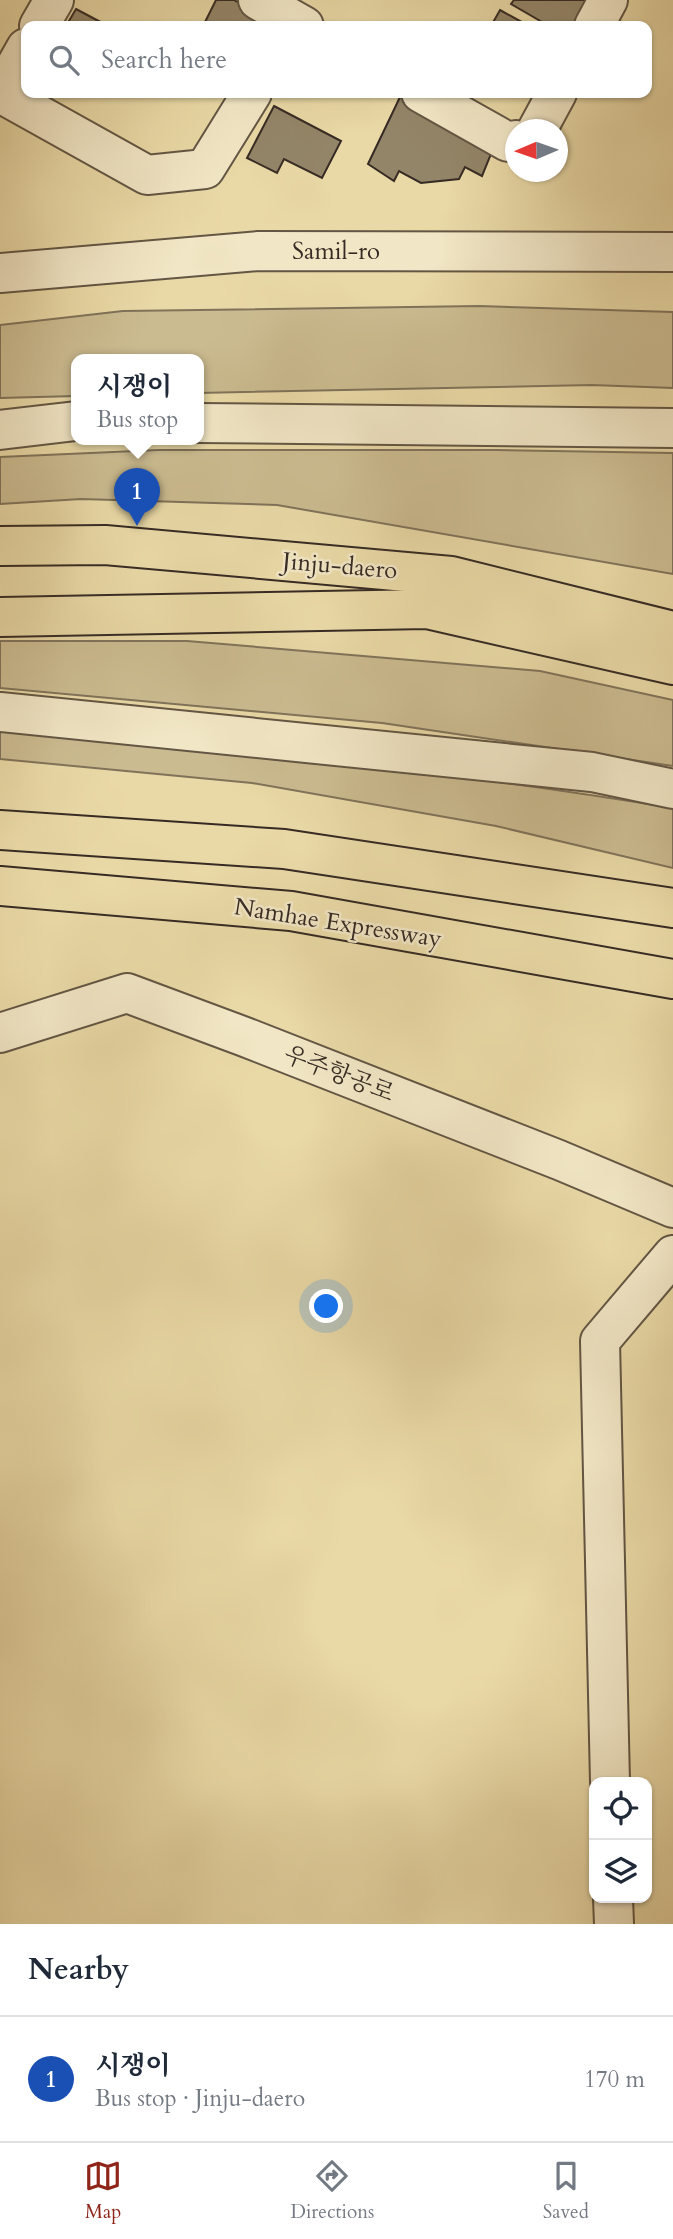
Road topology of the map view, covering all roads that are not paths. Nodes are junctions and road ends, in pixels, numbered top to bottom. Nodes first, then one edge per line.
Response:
1 (54, 0) edge
2 (258, 0) edge
3 (608, 0) edge
4 (41, 21) edge
5 (292, 21) edge
6 (597, 21) edge
7 (21, 57) edge
8 (0, 93) edge
9 (249, 98) edge
10 (430, 98) edge
11 (554, 98) edge
12 (543, 119) edge
13 (505, 140) edge
14 (673, 252) edge
15 (0, 273) edge
16 (71, 422) edge
17 (204, 423) edge
18 (673, 428) edge
19 (0, 430) edge
20 (0, 547) edge
21 (0, 617) edge
22 (673, 631) edge
23 (673, 665) edge
24 (0, 712) edge
25 (673, 789) edge
26 (0, 830) edge
27 (0, 886) edge
28 (673, 908) edge
29 (673, 979) edge
30 (0, 1033) edge
31 (673, 1208) edge
32 (673, 1255) edge
33 (610, 1777) edge
34 (613, 1903) edge
35 (614, 1924) edge

1 - 4 street
2 - 5 street
3 - 6 street
7 - 8 street
8 - 9 street
10 - 13 street
11 - 12 street
14 - 15 street, Samil-ro
16 - 19 street
17 - 18 street
20 - 22 main road, Jinju-daero
21 - 23 main road, Jinju-daero
24 - 25 street
26 - 28 main road
27 - 29 main road, Namhae Expressway
30 - 31 street, 우주항공로
32 - 33 street
34 - 35 street

